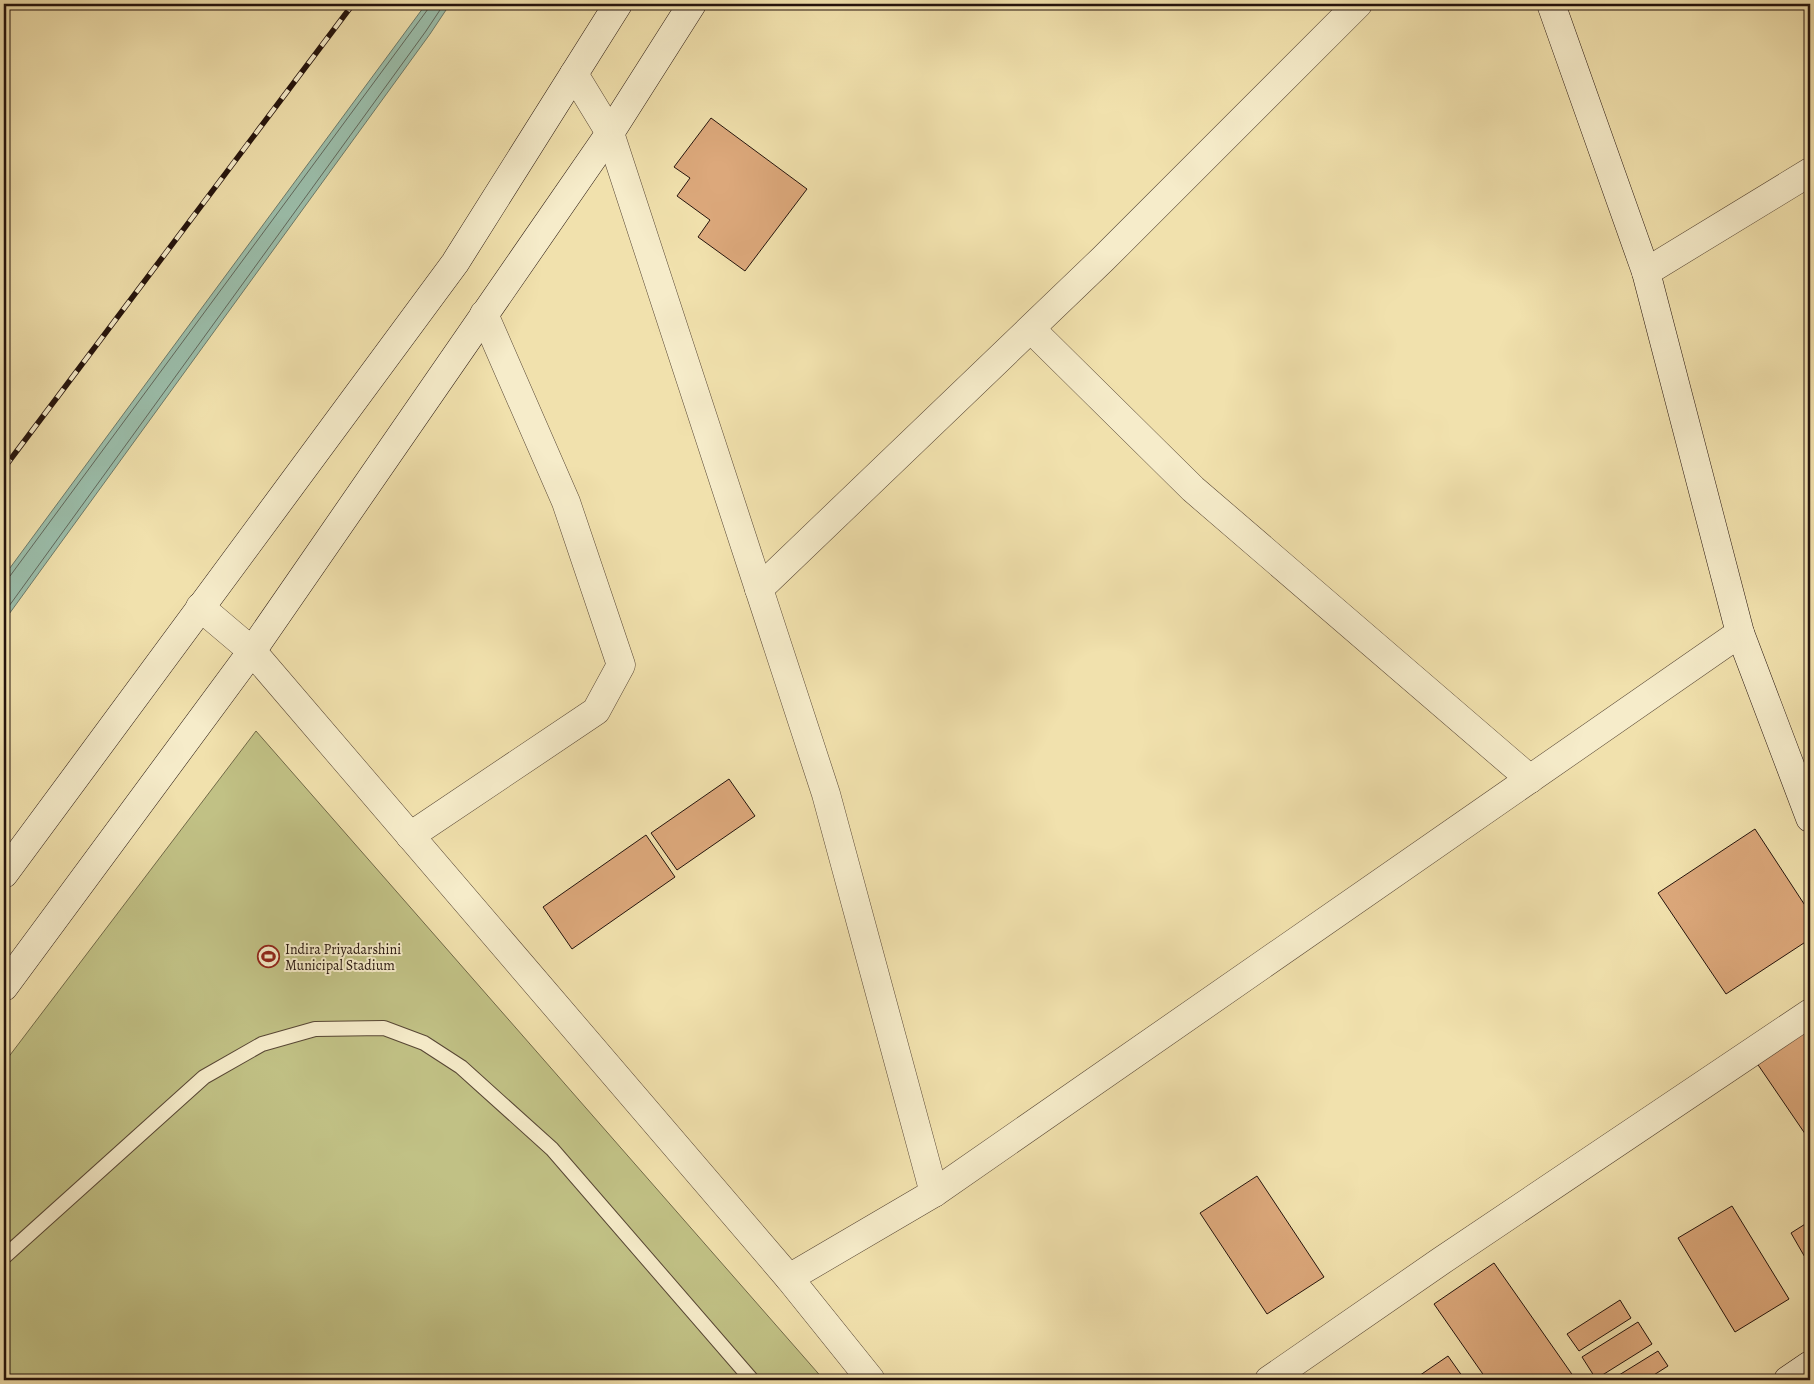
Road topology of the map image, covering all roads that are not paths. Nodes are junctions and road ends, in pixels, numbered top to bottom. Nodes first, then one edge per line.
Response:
1 (618, 4) edge
2 (692, 4) edge
3 (1358, 4) edge
4 (1551, 4) edge
5 (574, 74) junction
6 (610, 133) junction
7 (1810, 172) edge
8 (1646, 272) junction
9 (484, 314) junction
10 (1030, 329) junction
11 (759, 589) junction
12 (200, 607) junction
13 (1740, 633) junction
14 (252, 651) junction
15 (1530, 779) junction
16 (1810, 818) edge
17 (410, 836) junction
18 (4, 874) edge
19 (4, 988) edge
20 (1810, 1013) edge
21 (934, 1193) junction
22 (4, 1257) edge
23 (789, 1278) junction
24 (1810, 1365) edge
25 (752, 1380) edge
26 (871, 1380) edge
27 (1269, 1380) edge
28 (1788, 1380) edge

1 - 5 street
2 - 6 street
3 - 10 street
4 - 8 street
5 - 6 street
5 - 12 street
6 - 9 street
6 - 11 street
7 - 8 street
8 - 13 street
9 - 14 street
9 - 17 street
10 - 11 street
10 - 15 street
11 - 21 street
12 - 14 street
12 - 18 street
13 - 15 street
13 - 16 street
14 - 17 street
14 - 19 street
15 - 21 street
17 - 23 street
20 - 27 street
21 - 23 street
22 - 25 lane
23 - 26 street
24 - 28 street

